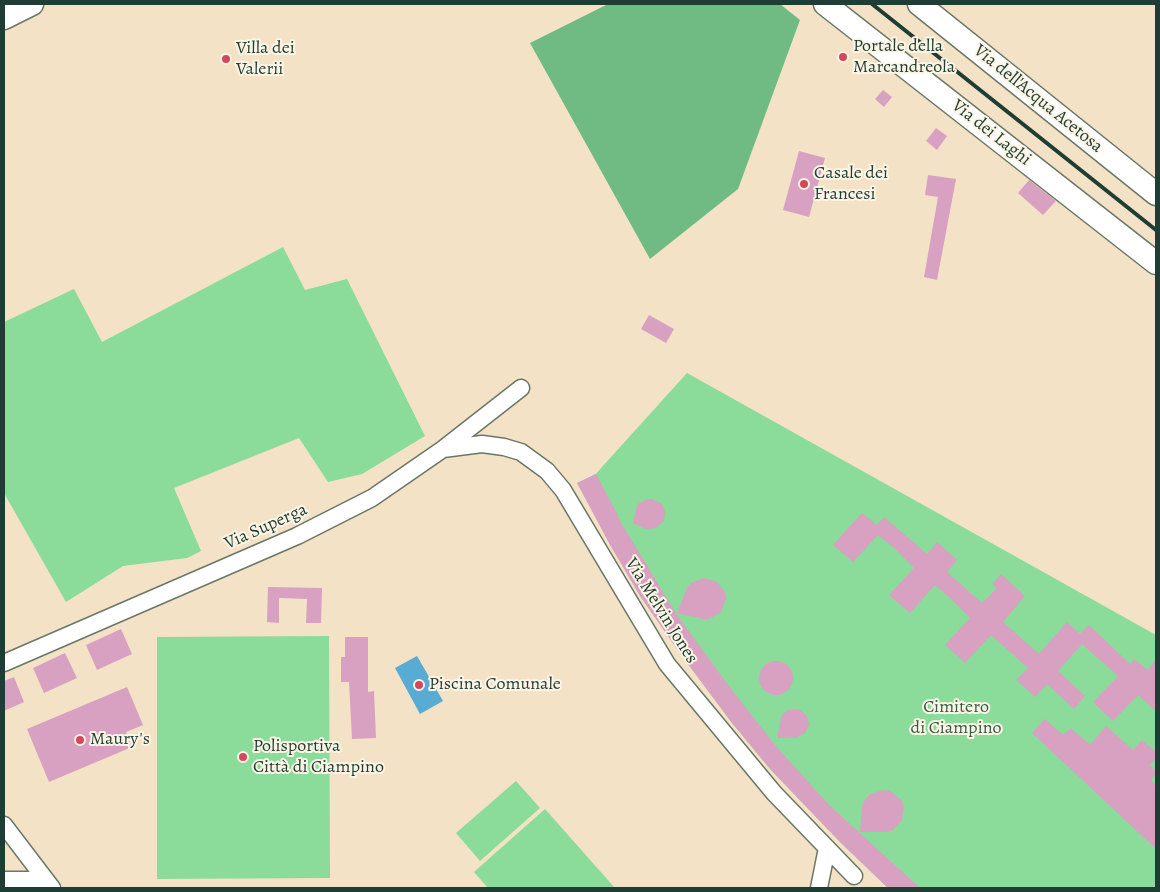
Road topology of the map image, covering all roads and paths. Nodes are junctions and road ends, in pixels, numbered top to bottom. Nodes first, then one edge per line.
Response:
1 (32, 4) edge
2 (825, 4) edge
3 (919, 4) edge
4 (4, 18) edge
5 (1156, 194) edge
6 (1156, 263) edge
7 (521, 388) dead end
8 (443, 449) junction
9 (4, 663) edge
10 (4, 825) edge
11 (827, 848) junction
12 (854, 876) dead end
13 (4, 880) edge
14 (48, 884) edge
15 (819, 888) edge

1 - 4 main road
2 - 6 main road, Via dei Laghi
3 - 5 main road, Via dell'Acqua Acetosa
7 - 8 street, Via Superga
8 - 9 street, Via Superga
8 - 11 street, Via Melvin Jones
10 - 14 street
11 - 12 street, Via Melvin Jones
11 - 15 street
13 - 14 street

